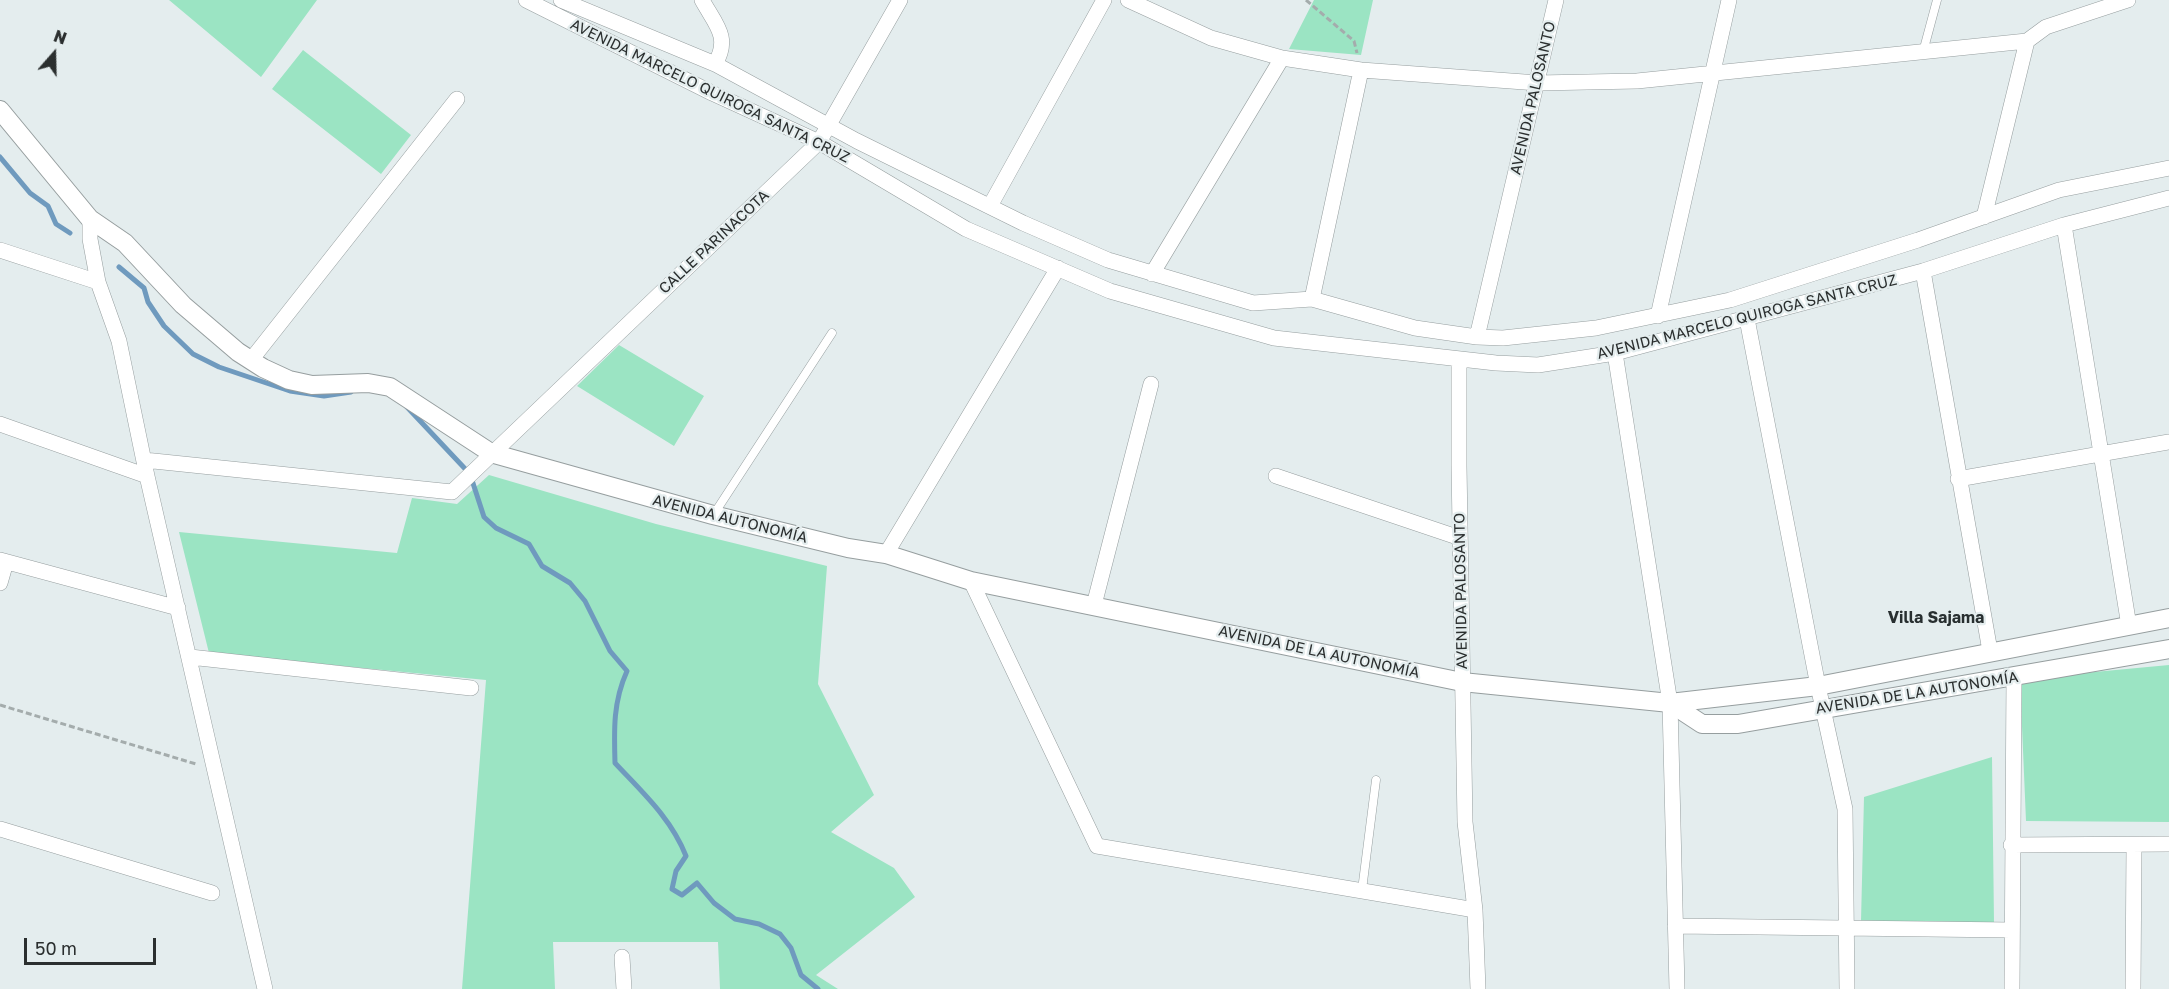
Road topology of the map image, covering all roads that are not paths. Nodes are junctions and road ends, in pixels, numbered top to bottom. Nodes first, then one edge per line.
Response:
1 (526, 0) edge
2 (561, 0) edge
3 (702, 0) edge
4 (900, 0) edge
5 (1104, 0) edge
6 (1128, 0) edge
7 (1556, 0) edge
8 (1729, 0) edge
9 (1937, 0) edge
10 (2128, 0) edge
11 (2027, 41) junction
12 (1923, 52) junction
13 (1282, 58) junction
14 (715, 64) junction
15 (1361, 70) junction
16 (1712, 74) junction
17 (1538, 83) junction
18 (457, 99) dead end
19 (0, 110) edge
20 (829, 125) junction
21 (819, 142) junction
22 (2169, 168) edge
23 (2169, 198) edge
24 (990, 206) junction
25 (1984, 217) junction
26 (90, 219) junction
27 (2064, 225) junction
28 (0, 250) edge
29 (1058, 268) junction
30 (1923, 271) junction
31 (1152, 274) junction
32 (98, 282) junction
33 (1312, 299) junction
34 (1658, 316) junction
35 (1747, 319) junction
36 (832, 333) dead end
37 (1477, 337) junction
38 (1615, 353) junction
39 (1460, 359) junction
40 (251, 360) junction
41 (1151, 384) dead end
42 (0, 424) edge
43 (2169, 442) edge
44 (491, 453) junction
45 (2102, 453) junction
46 (144, 460) junction
47 (147, 476) junction
48 (1276, 476) dead end
49 (1958, 479) junction
50 (713, 515) junction
51 (1460, 538) junction
52 (886, 554) junction
53 (3, 561) edge
54 (971, 581) junction
55 (0, 583) edge
56 (1094, 604) junction
57 (178, 608) junction
58 (2169, 618) edge
59 (2129, 626) junction
60 (2169, 649) edge
61 (1990, 651) junction
62 (190, 657) junction
63 (2014, 677) junction
64 (1462, 682) junction
65 (1818, 686) junction
66 (471, 688) dead end
67 (1670, 703) junction
68 (1823, 708) junction
69 (1376, 780) dead end
70 (0, 829) edge
71 (2169, 844) edge
72 (2011, 845) junction
73 (2134, 846) junction
74 (1362, 890) junction
75 (212, 893) dead end
76 (1475, 910) junction
77 (1676, 926) junction
78 (1846, 928) junction
79 (2011, 930) junction
80 (622, 957) dead end
81 (265, 989) edge
82 (624, 989) edge
83 (1478, 989) edge
84 (1677, 989) edge
85 (1847, 989) edge
86 (2012, 989) edge
87 (2133, 989) edge

1 - 21 street, AVENIDA MARCELO QUIROGA SANTA CRUZ
2 - 14 street, AVENIDA MARCELO QUIROGA SANTA CRUZ
3 - 14 street
4 - 20 street, CALLE PARINACOTA
5 - 24 street
6 - 13 street
7 - 17 street, AVENIDA PALOSANTO
8 - 16 street
9 - 12 lane
10 - 11 street
11 - 12 street
11 - 25 street
12 - 16 street
13 - 15 street
13 - 31 street
14 - 20 street, AVENIDA MARCELO QUIROGA SANTA CRUZ
15 - 17 street
15 - 33 street
16 - 17 street
16 - 34 street
17 - 37 street, AVENIDA PALOSANTO
18 - 40 street
19 - 26 street, AVENIDA AUTONOMÍA
20 - 21 street, CALLE PARINACOTA
20 - 24 street, AVENIDA MARCELO QUIROGA SANTA CRUZ
21 - 29 street, AVENIDA MARCELO QUIROGA SANTA CRUZ
21 - 44 street, CALLE PARINACOTA
22 - 25 street, AVENIDA MARCELO QUIROGA SANTA CRUZ
23 - 27 street, AVENIDA MARCELO QUIROGA SANTA CRUZ
24 - 31 street, AVENIDA MARCELO QUIROGA SANTA CRUZ
25 - 34 street, AVENIDA MARCELO QUIROGA SANTA CRUZ
26 - 32 street
26 - 40 street, AVENIDA AUTONOMÍA
27 - 30 street, AVENIDA MARCELO QUIROGA SANTA CRUZ
27 - 45 street
28 - 32 street
29 - 39 street, AVENIDA MARCELO QUIROGA SANTA CRUZ
29 - 52 street
30 - 35 street, AVENIDA MARCELO QUIROGA SANTA CRUZ
30 - 49 street
31 - 33 street, AVENIDA MARCELO QUIROGA SANTA CRUZ
32 - 46 street
33 - 37 street, AVENIDA MARCELO QUIROGA SANTA CRUZ
34 - 37 street, AVENIDA MARCELO QUIROGA SANTA CRUZ
35 - 38 street, AVENIDA MARCELO QUIROGA SANTA CRUZ
35 - 65 street
36 - 50 lane
38 - 39 street, AVENIDA MARCELO QUIROGA SANTA CRUZ
38 - 67 street
39 - 51 street, AVENIDA PALOSANTO
40 - 44 street, AVENIDA AUTONOMÍA
41 - 56 street
42 - 47 street
43 - 45 street
44 - 46 street, CALLE PARINACOTA
44 - 50 street, AVENIDA AUTONOMÍA
45 - 49 street
45 - 59 street
46 - 47 street
47 - 57 street
48 - 51 street
49 - 61 street
50 - 52 street, AVENIDA AUTONOMÍA
51 - 64 street, AVENIDA PALOSANTO
52 - 54 street, AVENIDA AUTONOMÍA
53 - 55 street
53 - 57 street
54 - 56 street, AVENIDA DE LA AUTONOMÍA
54 - 74 street
56 - 64 street, AVENIDA DE LA AUTONOMÍA
57 - 62 street
58 - 59 street, AVENIDA DE LA AUTONOMÍA
59 - 61 street, AVENIDA DE LA AUTONOMÍA
60 - 63 street, AVENIDA DE LA AUTONOMÍA
61 - 65 street, AVENIDA DE LA AUTONOMÍA
62 - 66 street
62 - 81 street
63 - 68 street, AVENIDA DE LA AUTONOMÍA
63 - 72 street
64 - 67 street, AVENIDA DE LA AUTONOMÍA
64 - 76 street, AVENIDA PALOSANTO
65 - 67 street, AVENIDA DE LA AUTONOMÍA
65 - 68 street
67 - 68 street, AVENIDA DE LA AUTONOMÍA
67 - 77 street
68 - 78 street
69 - 74 lane
70 - 75 street
71 - 73 street
72 - 73 street
72 - 79 street
73 - 87 street
74 - 76 street
76 - 83 street, AVENIDA PALOSANTO
77 - 78 street
77 - 84 street
78 - 79 street
78 - 85 street
79 - 86 street
80 - 82 street

